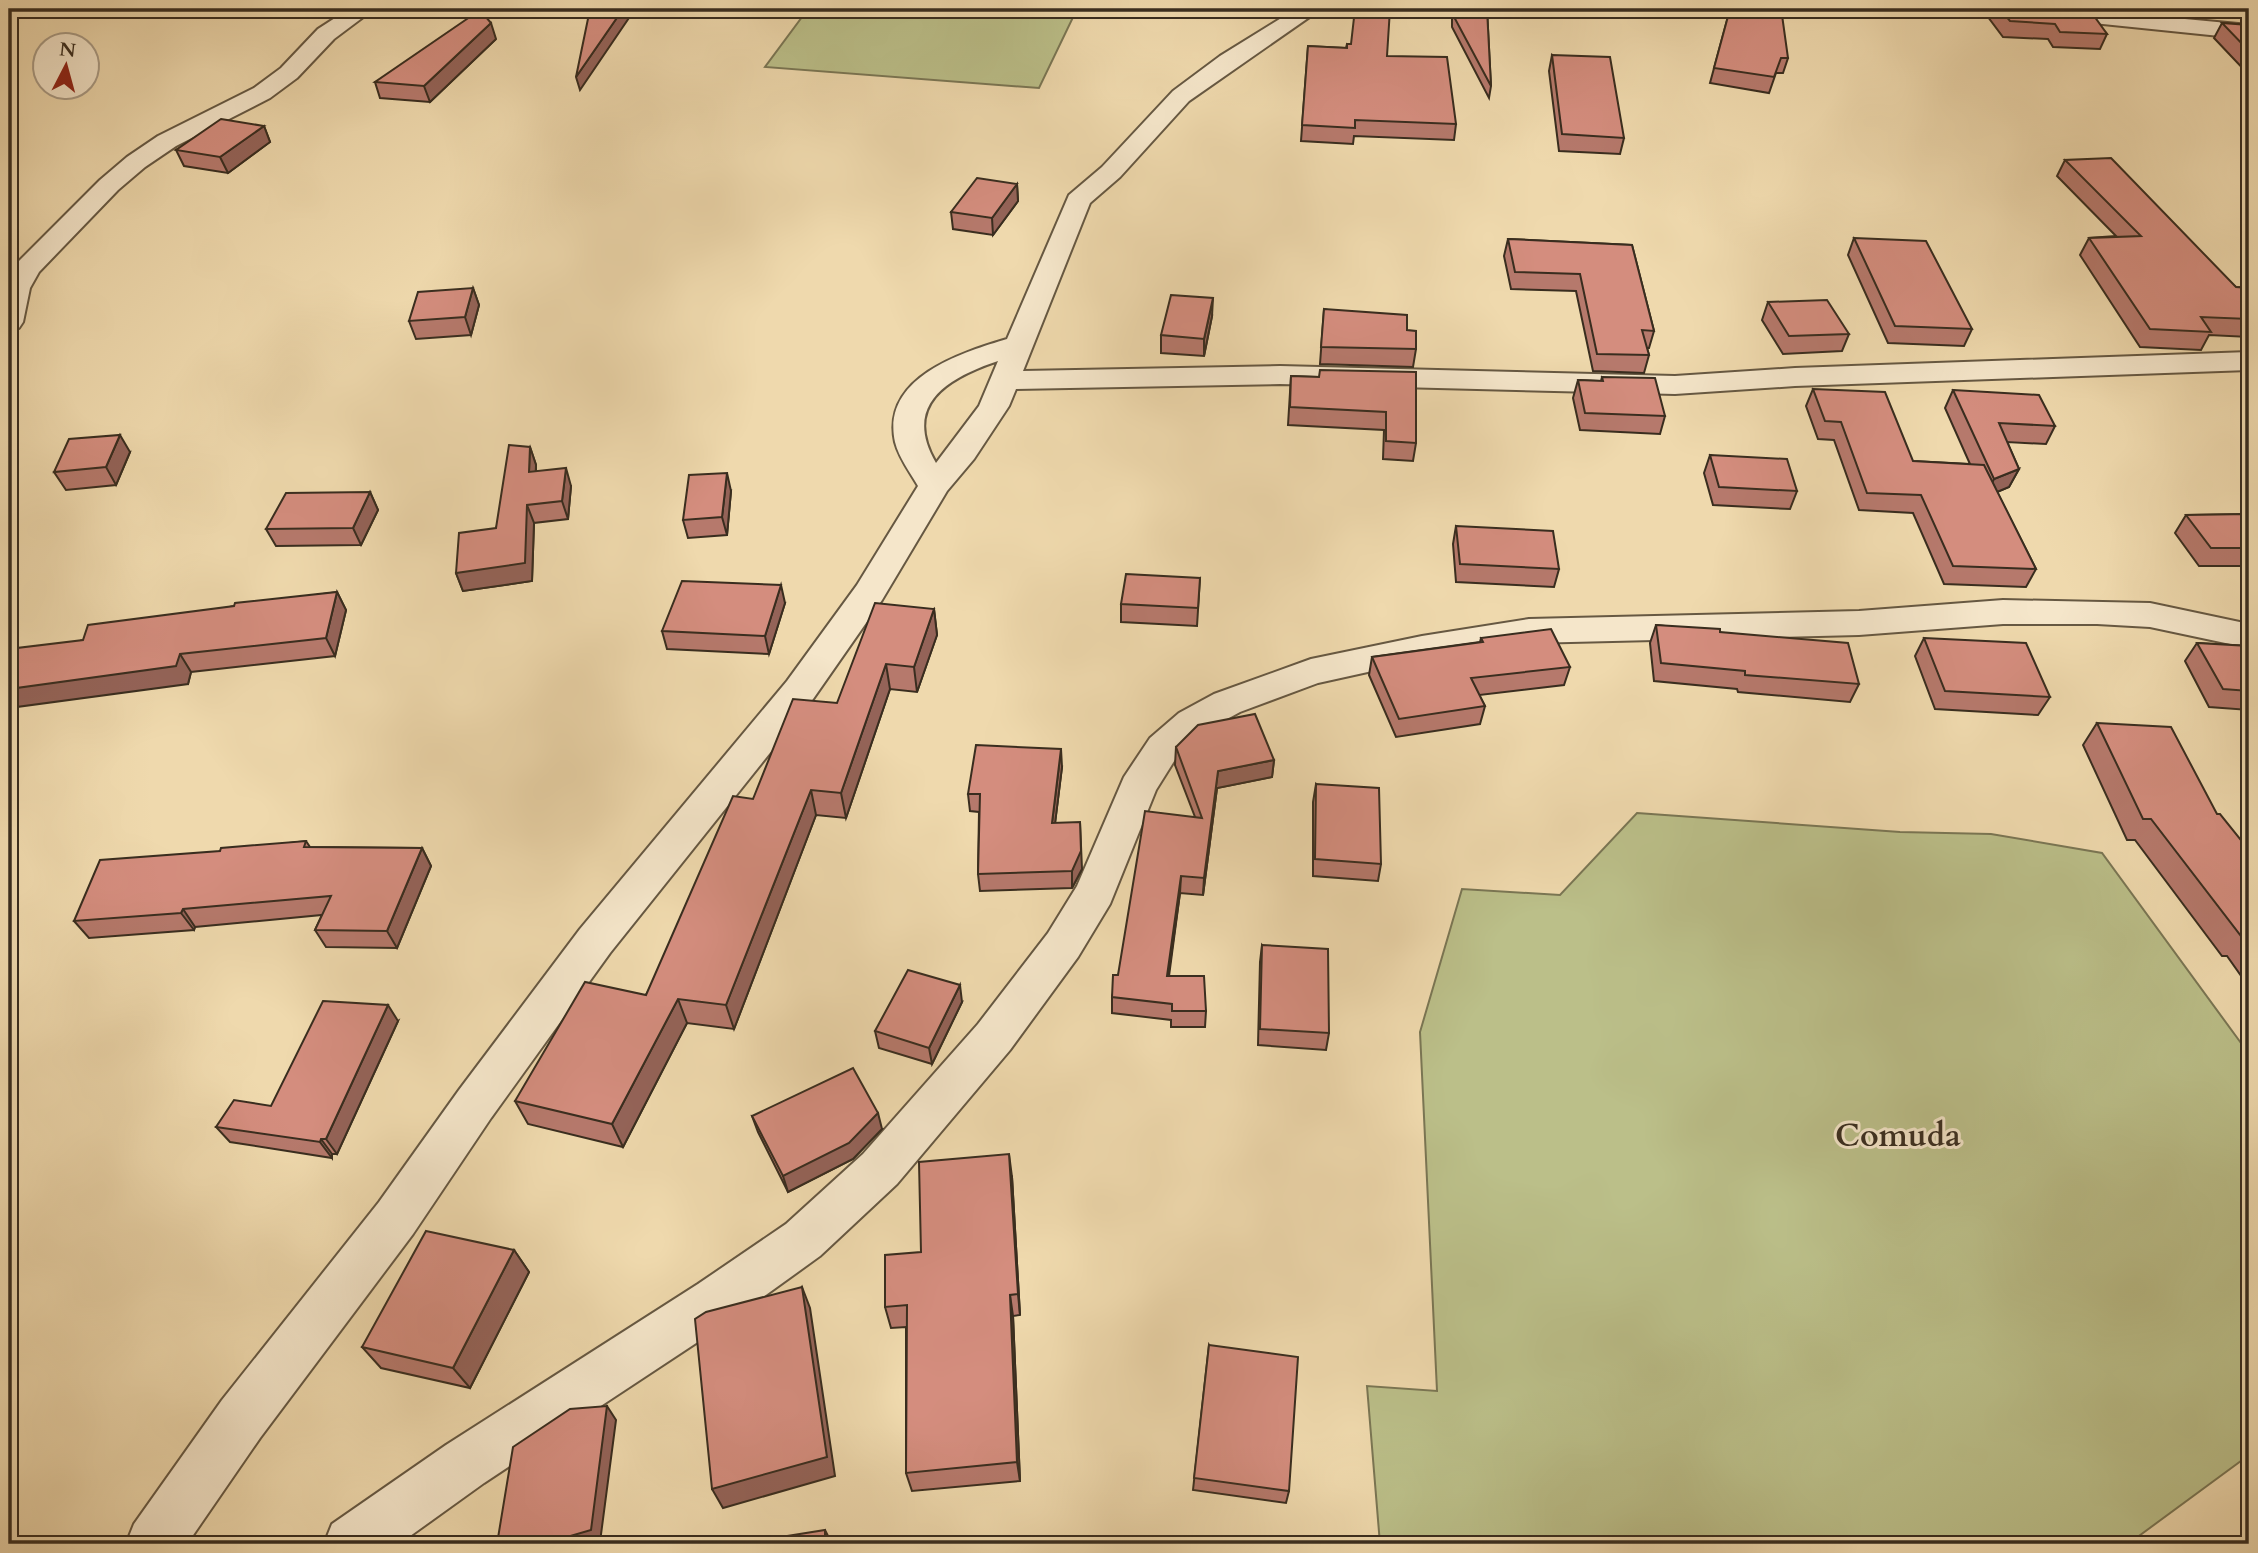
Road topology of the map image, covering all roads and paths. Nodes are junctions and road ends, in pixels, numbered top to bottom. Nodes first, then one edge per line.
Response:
1 (363, 9) edge
2 (1310, 9) edge
3 (2014, 9) edge
4 (2249, 32) edge
5 (9, 322) edge
6 (1020, 344) junction
7 (2249, 361) edge
8 (1006, 380) junction
9 (934, 486) junction
10 (2249, 636) edge
11 (154, 1544) edge
12 (352, 1544) edge

1 - 5 street
2 - 6 street
3 - 4 street
6 - 8 street
6 - 9 street
7 - 8 street
8 - 9 street
9 - 11 street
10 - 12 street

